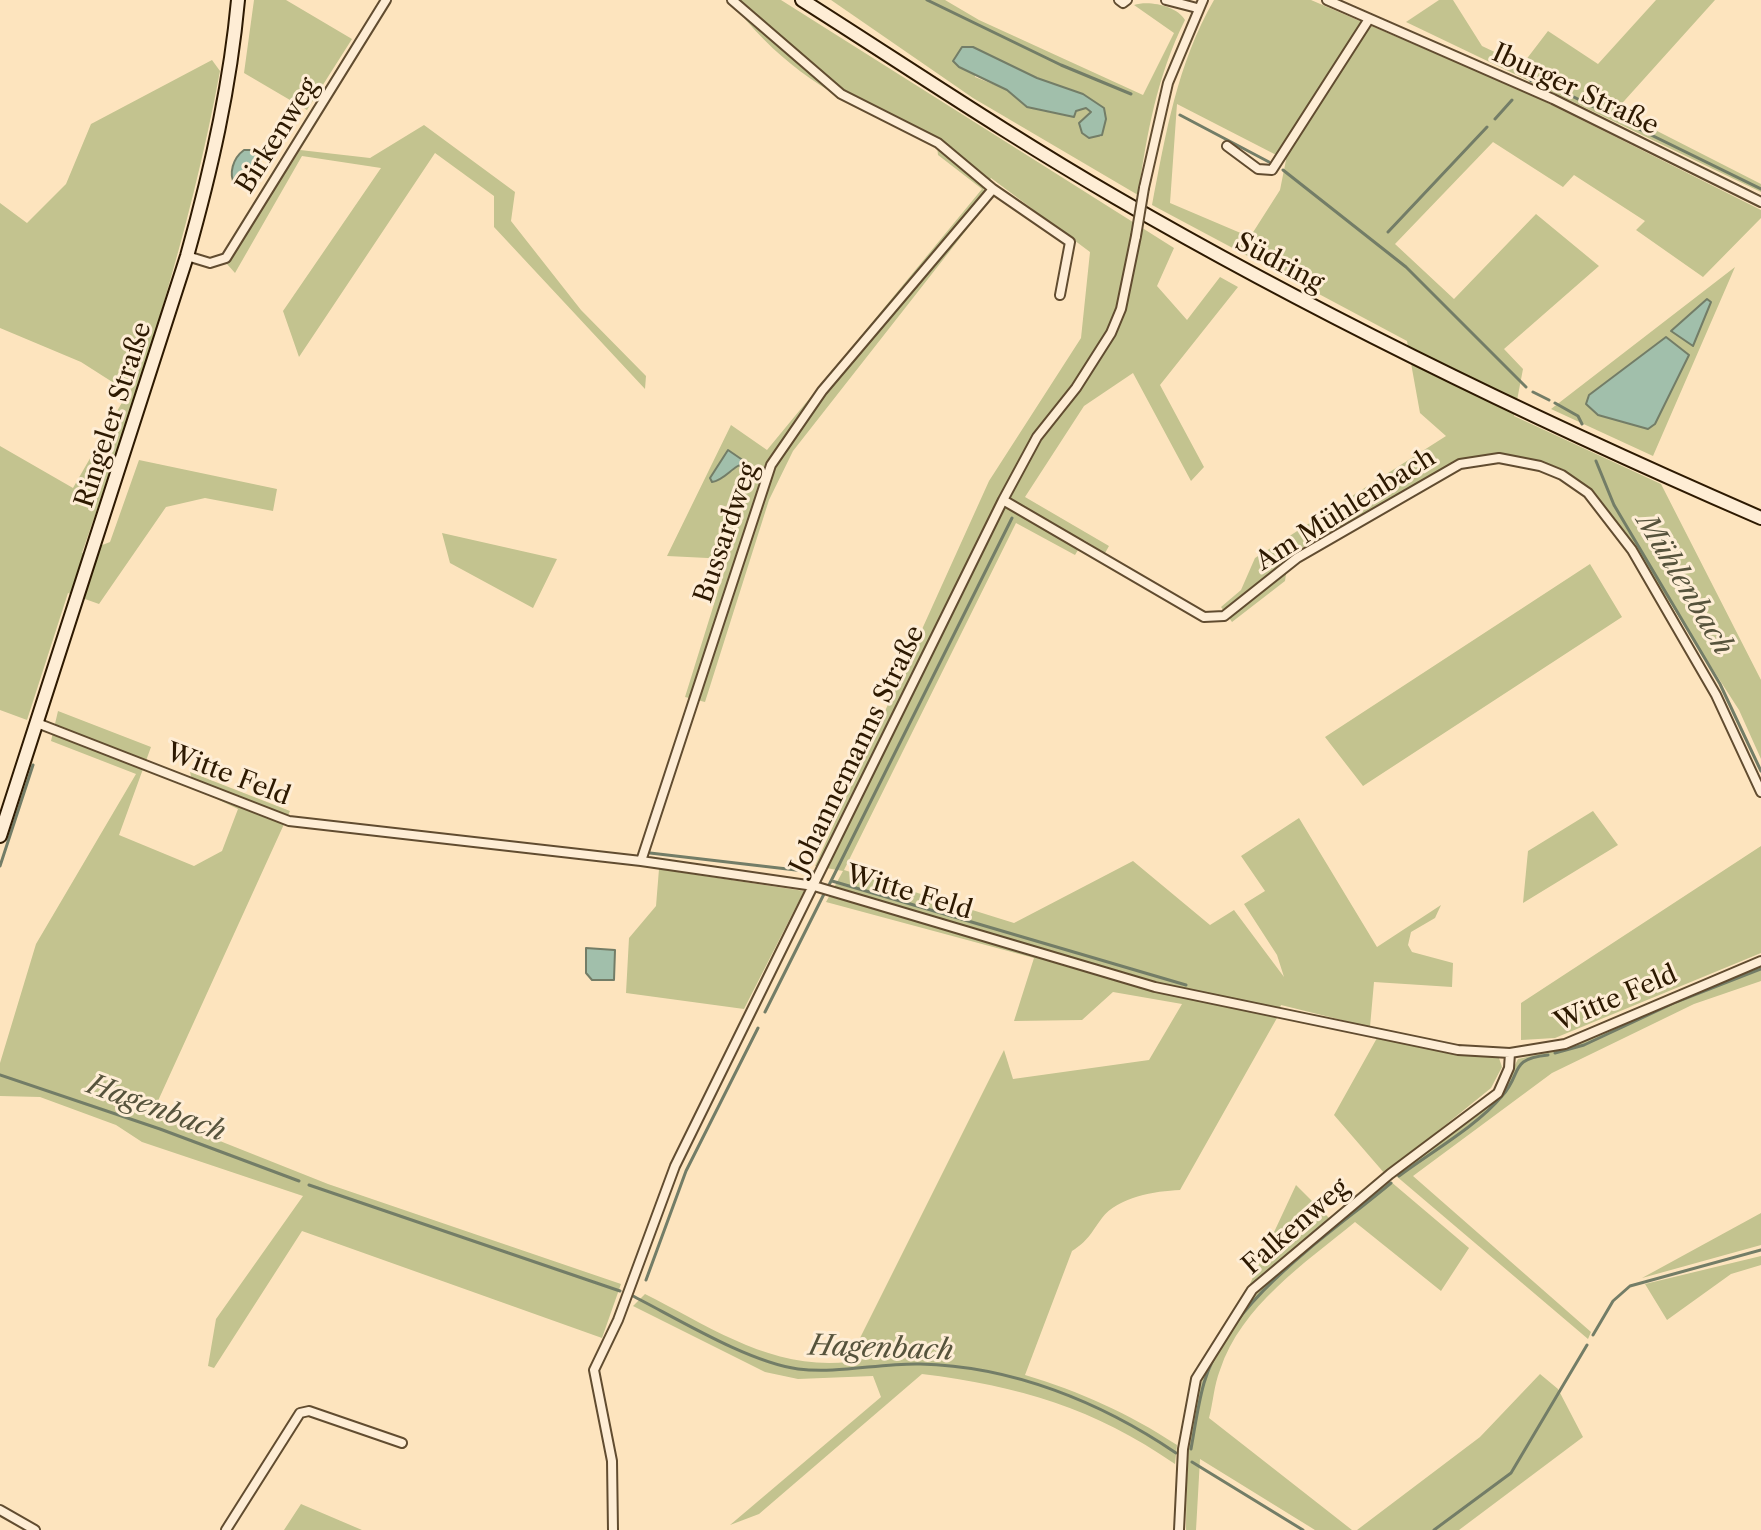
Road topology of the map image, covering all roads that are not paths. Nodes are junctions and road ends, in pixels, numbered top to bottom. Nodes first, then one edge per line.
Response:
1 (238, 0) edge
2 (386, 0) edge
3 (732, 0) edge
4 (1119, 0) edge
5 (1127, 0) edge
6 (1166, 0) edge
7 (1327, 0) edge
8 (805, 1) edge
9 (1200, 4) edge
10 (1369, 19) junction
11 (1227, 146) dead end
12 (993, 189) junction
13 (1761, 202) edge
14 (187, 256) junction
15 (1060, 295) dead end
16 (1003, 500) junction
17 (1761, 518) edge
18 (37, 723) junction
19 (1761, 792) edge
20 (0, 836) edge
21 (641, 861) junction
22 (814, 886) junction
23 (1761, 961) edge
24 (1510, 1053) junction
25 (402, 1443) dead end
26 (0, 1510) edge
27 (35, 1530) edge
28 (226, 1530) edge
29 (613, 1530) edge
30 (1179, 1530) edge

1 - 14 main road, Ringeler Straße
2 - 14 street, Birkenweg
3 - 12 street
4 - 5 street
6 - 9 street
7 - 10 street, Iburger Straße
8 - 17 main road, Südring
9 - 16 street, Johannemanns Straße, bridge
10 - 11 street
10 - 13 street, Iburger Straße
12 - 15 street
12 - 21 street, Bussardweg
14 - 18 main road, Ringeler Straße
16 - 19 street, Am Mühlenbach
16 - 22 street, Johannemanns Straße
18 - 20 main road, Ringeler Straße
18 - 21 street, Witte Feld
21 - 22 street, Witte Feld
22 - 24 street, Witte Feld
22 - 29 street, Johannemanns Straße
23 - 24 street, Witte Feld
24 - 30 street, Falkenweg
25 - 28 street
26 - 27 street

